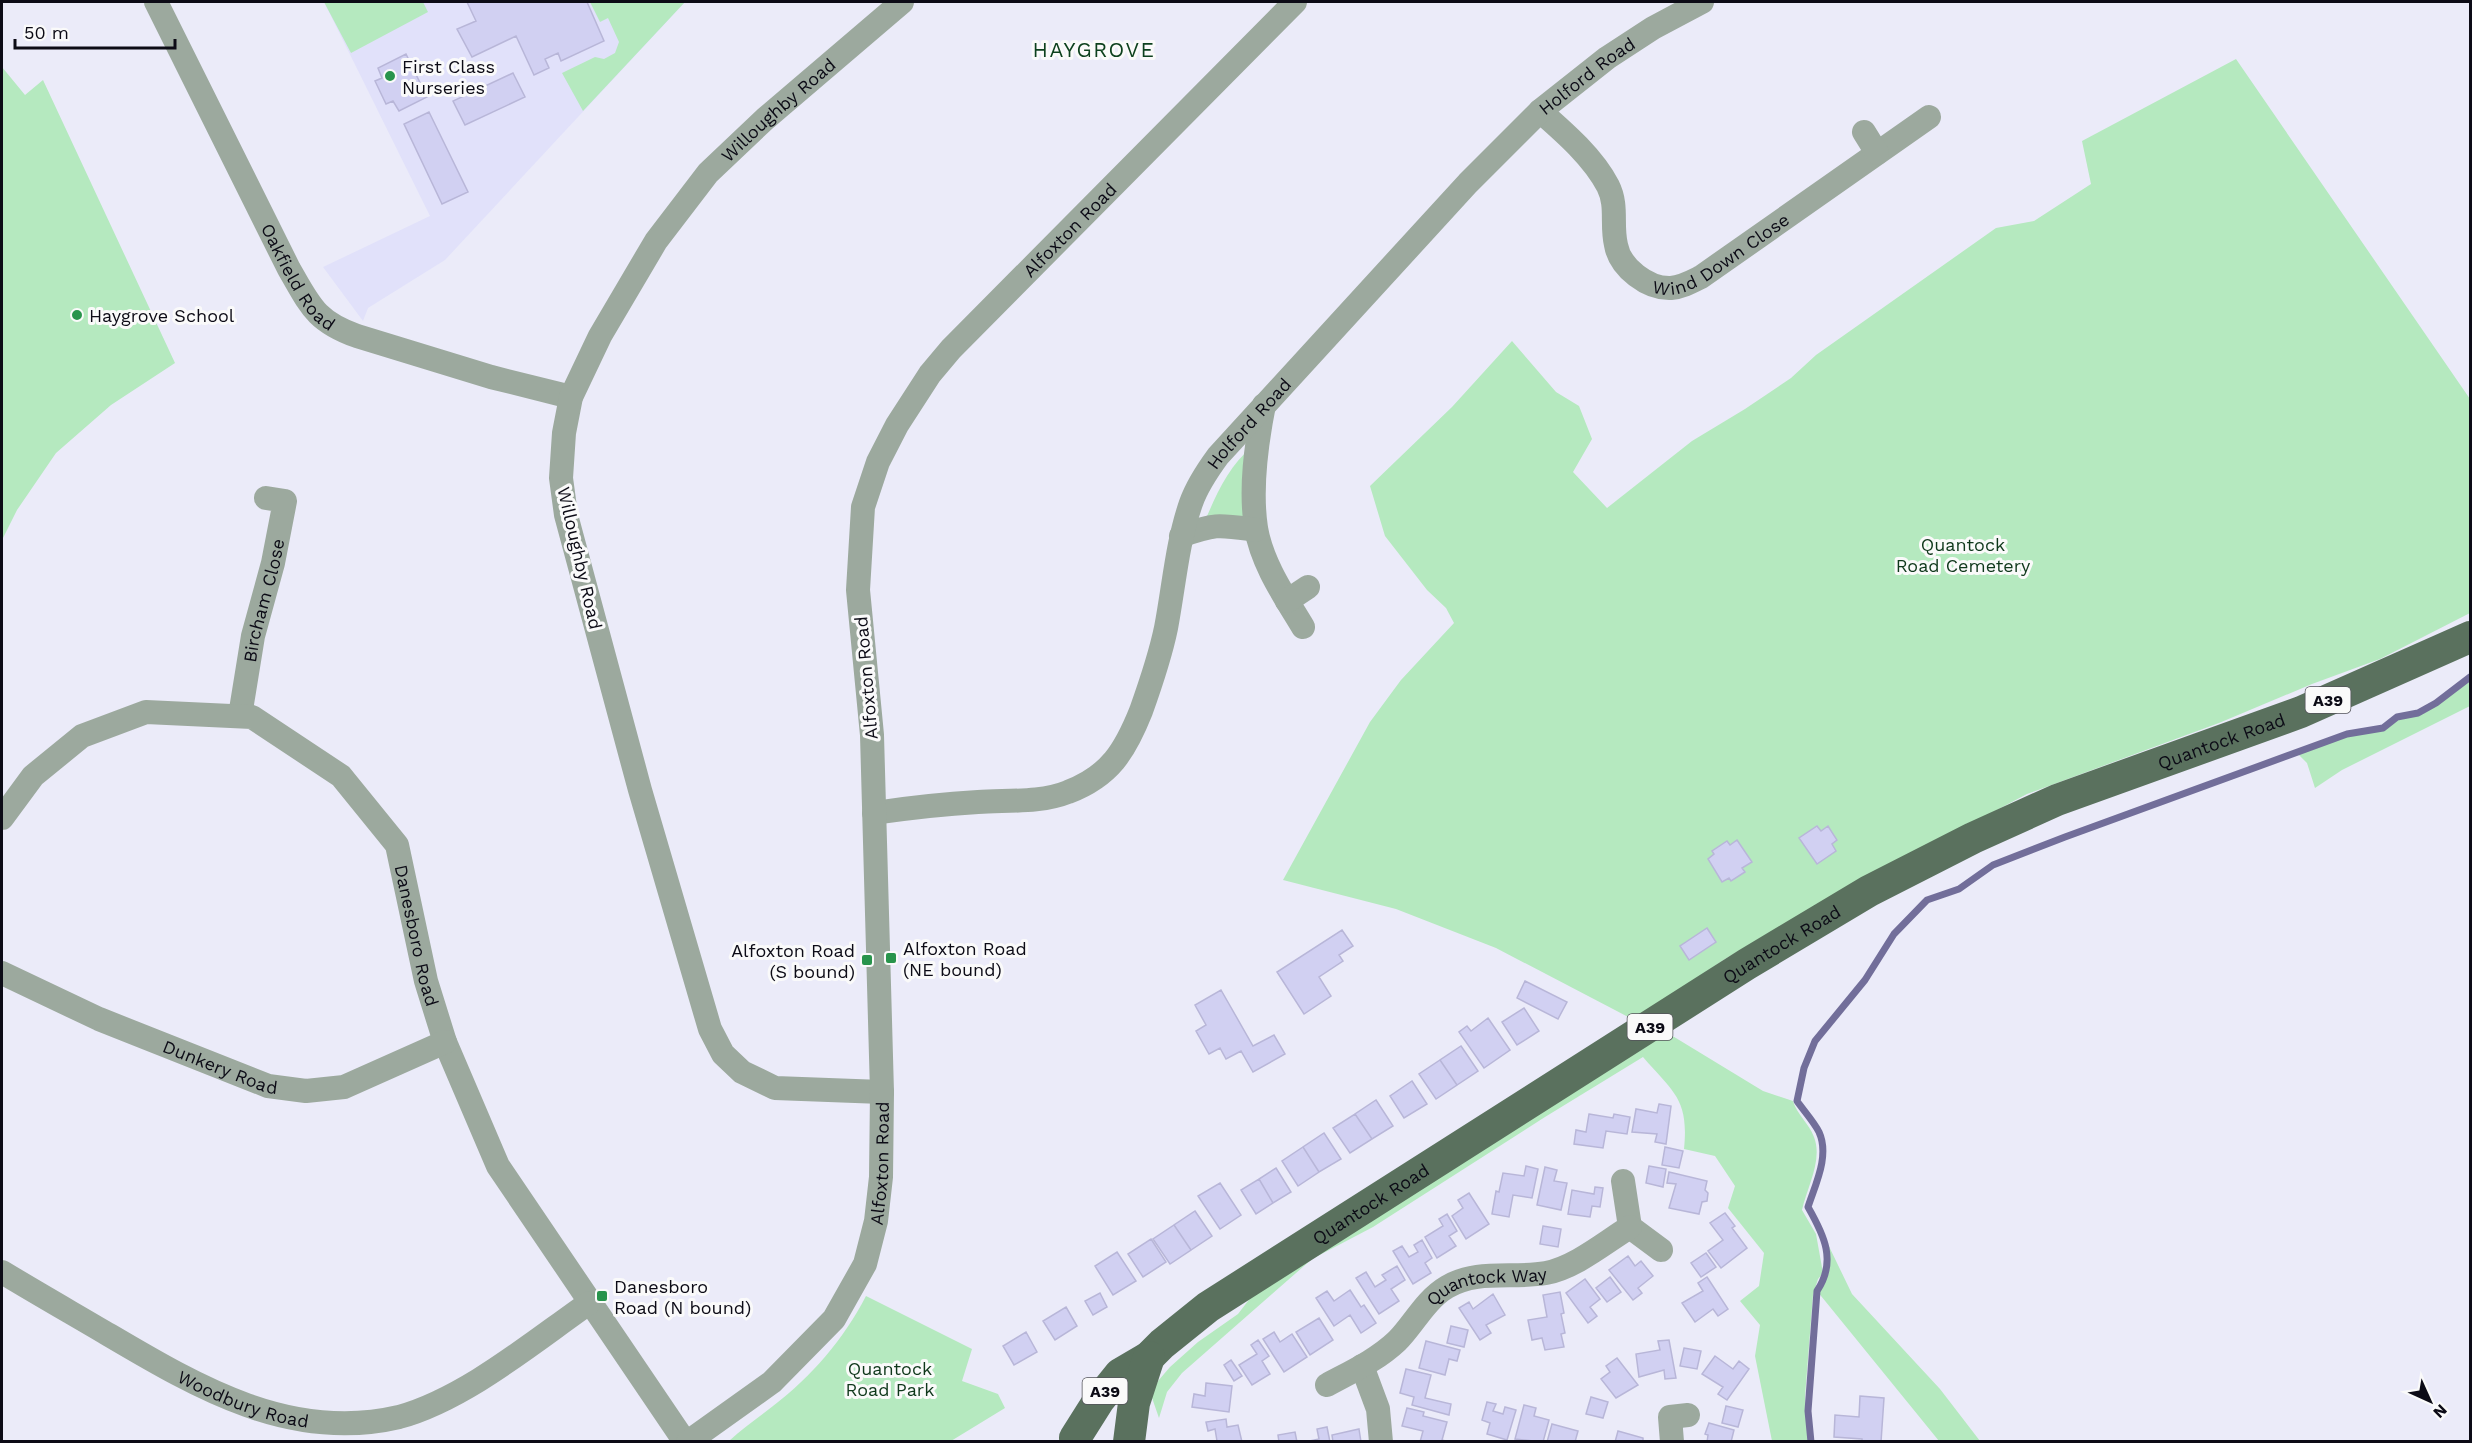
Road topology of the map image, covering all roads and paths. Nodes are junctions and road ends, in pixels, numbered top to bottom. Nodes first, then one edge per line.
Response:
1 (156, 2) edge
2 (902, 2) edge
3 (1295, 2) edge
4 (1702, 2) edge
5 (1540, 111) junction
6 (1929, 117) dead end
7 (1864, 132) dead end
8 (1877, 153) junction
9 (571, 397) junction
10 (1264, 405) junction
11 (266, 498) dead end
12 (1256, 530) junction
13 (1181, 536) junction
14 (1308, 587) dead end
15 (1287, 601) junction
16 (1303, 627) dead end
17 (2470, 637) edge
18 (240, 717) junction
19 (874, 813) junction
20 (2, 818) edge
21 (2, 973) edge
22 (445, 1041) junction
23 (882, 1092) junction
24 (1623, 1181) dead end
25 (1630, 1227) junction
26 (1661, 1250) dead end
27 (2, 1272) edge
28 (589, 1303) junction
29 (1149, 1357) junction
30 (1362, 1366) junction
31 (1327, 1385) dead end
32 (1670, 1416) dead end
33 (1072, 1440) edge
34 (686, 1442) edge
35 (1128, 1442) edge
36 (1381, 1442) edge
37 (1672, 1442) edge

1 - 9 street, Oakfield Road
2 - 9 street, Willoughby Road
3 - 19 street, Alfoxton Road
4 - 5 street, Holford Road
5 - 8 street, Wind Down Close
5 - 10 street, Holford Road
6 - 8 street, Wind Down Close
7 - 8 street
9 - 23 street, Willoughby Road
10 - 12 street
10 - 13 street, Holford Road
11 - 18 street, Bircham Close
12 - 13 street
12 - 15 street
13 - 19 street, Holford Road
14 - 15 street
15 - 16 street
17 - 29 main road, Quantock Road / A39
18 - 20 street, Danesboro Road
18 - 22 street, Danesboro Road
19 - 23 street, Alfoxton Road
21 - 22 street, Dunkery Road
22 - 28 street, Danesboro Road
23 - 34 street, Alfoxton Road
24 - 25 street
25 - 26 street
25 - 30 street, Quantock Way
27 - 28 street, Woodbury Road
28 - 34 street, Danesboro Road
29 - 33 main road, Quantock Road / A39
29 - 35 main road, Quantock Road / A39
30 - 31 street, Quantock Way
30 - 36 street
32 - 37 street
33 - 35 main road, A39

